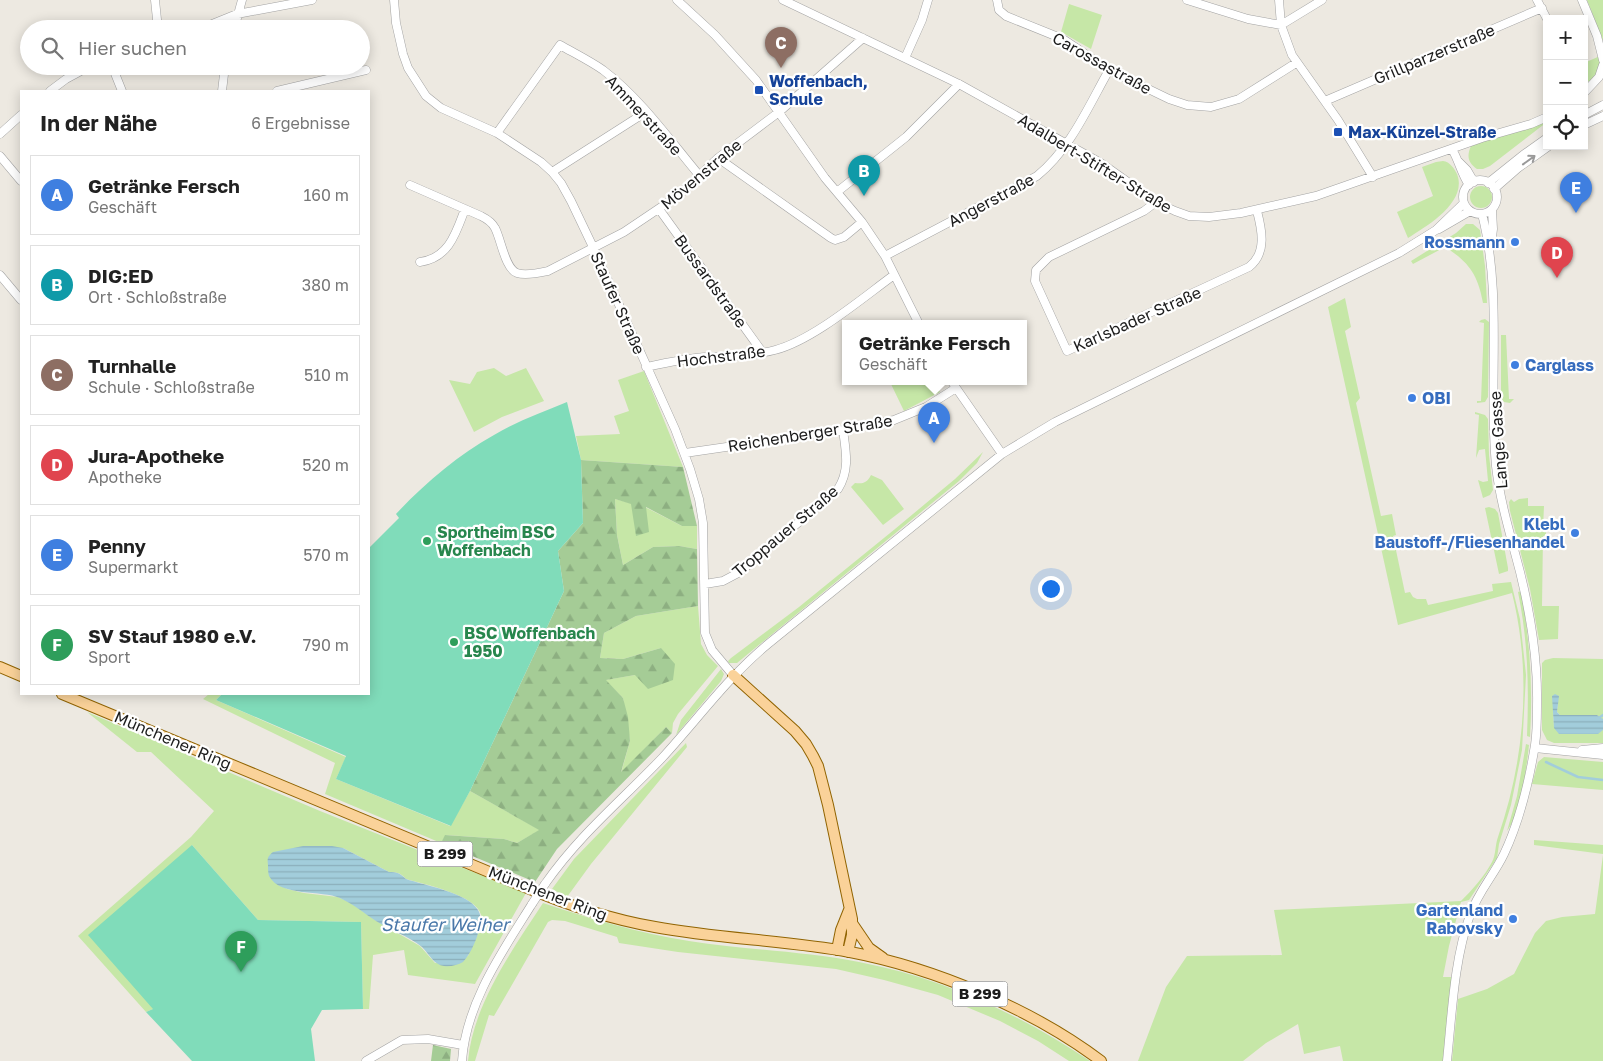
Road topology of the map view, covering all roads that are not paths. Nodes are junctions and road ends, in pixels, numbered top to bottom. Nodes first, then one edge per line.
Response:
1 (155, 0) edge
2 (242, 0) edge
3 (312, 0) edge
4 (394, 0) edge
5 (677, 0) edge
6 (784, 0) edge
7 (928, 0) edge
8 (997, 0) edge
9 (1187, 0) edge
10 (1279, 0) edge
11 (1322, 0) edge
12 (1537, 0) edge
13 (1582, 0) edge
14 (1542, 8) junction
15 (237, 14) junction
16 (1545, 15) edge
17 (157, 20) edge
18 (222, 20) edge
19 (236, 20) edge
20 (1281, 25) junction
21 (863, 38) junction
22 (905, 58) junction
23 (1603, 60) edge
24 (1296, 63) junction
25 (1603, 66) edge
26 (1109, 70) junction
27 (75, 75) edge
28 (116, 75) edge
29 (224, 75) edge
30 (345, 75) edge
31 (959, 84) junction
32 (51, 90) edge
33 (122, 90) edge
34 (222, 90) edge
35 (281, 90) edge
36 (1588, 90) edge
37 (1325, 101) junction
38 (1603, 105) edge
39 (646, 112) junction
40 (780, 112) junction
41 (1588, 113) edge
42 (20, 116) edge
43 (1603, 116) edge
44 (1543, 118) edge
45 (1603, 122) edge
46 (1588, 123) edge
47 (1588, 124) edge
48 (497, 133) junction
49 (0, 134) edge
50 (1543, 141) edge
51 (1068, 144) junction
52 (1452, 149) junction
53 (1543, 150) edge
54 (0, 156) edge
55 (718, 158) junction
56 (552, 172) junction
57 (699, 175) junction
58 (1373, 177) junction
59 (20, 180) edge
60 (1472, 184) junction
61 (410, 185) dead end
62 (1491, 186) junction
63 (838, 192) junction
64 (1156, 202) junction
65 (1464, 203) junction
66 (465, 209) junction
67 (659, 209) junction
68 (1257, 210) junction
69 (1492, 210) junction
70 (1470, 211) junction
71 (1482, 214) junction
72 (862, 222) junction
73 (1436, 230) junction
74 (594, 247) junction
75 (1490, 249) junction
76 (885, 256) junction
77 (420, 262) dead end
78 (0, 275) edge
79 (894, 276) junction
80 (20, 299) edge
81 (917, 320) edge
82 (763, 353) junction
83 (646, 367) junction
84 (954, 385) edge
85 (843, 430) junction
86 (685, 453) junction
87 (1002, 454) junction
88 (704, 584) junction
89 (0, 668) edge
90 (733, 675) junction
91 (20, 676) edge
92 (64, 695) edge
93 (1534, 748) junction
94 (1603, 748) edge
95 (1573, 752) junction
96 (1603, 755) edge
97 (849, 910) junction
98 (852, 923) junction
99 (837, 950) junction
100 (848, 952) junction
101 (895, 964) junction
102 (463, 1046) junction
103 (366, 1061) edge
104 (462, 1061) edge
105 (1101, 1061) edge
106 (1447, 1061) edge

1 - 17 street
2 - 15 street
3 - 15 street
4 - 48 street, Staufer Straße
5 - 40 street
6 - 21 street, Adalbert-Stifter-Straße
7 - 22 street
8 - 26 street, Carossastraße
9 - 20 street
10 - 20 street
11 - 20 street
12 - 14 street
13 - 23 street
14 - 16 street
14 - 37 street, Grillparzerstraße
15 - 18 street
15 - 19 street
20 - 24 street
21 - 22 street, Adalbert-Stifter-Straße
21 - 40 street, Mövenstraße
22 - 31 street, Adalbert-Stifter-Straße
24 - 26 street, Carossastraße
24 - 37 street
25 - 36 street
26 - 51 street, Angerstraße
27 - 32 street
28 - 33 street
29 - 34 street
30 - 35 street
31 - 51 street, Adalbert-Stifter-Straße
31 - 63 street
37 - 58 street
38 - 41 street
39 - 48 street, Ammerstraße
39 - 56 street
39 - 57 street, Ammerstraße
40 - 55 street, Mövenstraße
40 - 63 street
42 - 49 street
43 - 46 street
44 - 52 street, Adalbert-Stifter-Straße
45 - 47 street
48 - 56 street, Staufer Straße
50 - 62 street
51 - 64 street, Adalbert-Stifter-Straße
51 - 76 street, Angerstraße
52 - 58 street, Adalbert-Stifter-Straße
52 - 60 street
62 -> 53 street
54 - 59 street
55 - 57 street, Mövenstraße
55 - 72 street
56 - 74 street, Staufer Straße
57 - 67 street, Mövenstraße
58 - 68 street, Adalbert-Stifter-Straße
60 - 62 street
60 - 65 street
61 - 66 street
62 - 69 street
63 - 72 street
64 - 68 street, Adalbert-Stifter-Straße
64 - 68 street, Karlsbader Straße
65 - 70 street
65 - 73 street
66 - 74 street, Mövenstraße
66 - 77 street
67 - 74 street, Mövenstraße
67 - 82 street, Bussardstraße
69 - 71 street
69 - 75 street, Lange Gasse
70 - 71 street
70 - 73 street
71 - 75 street, Lange Gasse
72 - 76 street
73 - 87 street
74 - 83 street, Staufer Straße
75 - 93 street, Lange Gasse
76 - 79 street
78 - 80 street
79 - 81 street
79 - 82 street, Hochstraße
82 - 83 street, Hochstraße
83 - 86 street, Staufer Straße
84 - 85 street, Reichenberger Straße
84 - 87 street
85 - 86 street, Reichenberger Straße
85 - 88 street, Troppauer Straße
86 - 88 street, Staufer Straße
87 - 90 street
88 - 90 street, Staufer Straße
89 - 91 main road
90 - 97 main road
90 - 102 street, bridge
92 - 99 main road, Münchener Ring / B 299
93 - 95 street
93 - 106 street, Lange Gasse
94 - 95 street
95 - 96 street
97 - 98 main road
97 - 99 main road
98 - 100 main road
98 - 101 main road
99 - 100 main road, Münchener Ring / B 299
100 - 101 main road, Münchener Ring / B 299
101 - 105 main road, Münchener Ring / B 299
102 - 103 street
102 - 104 street

